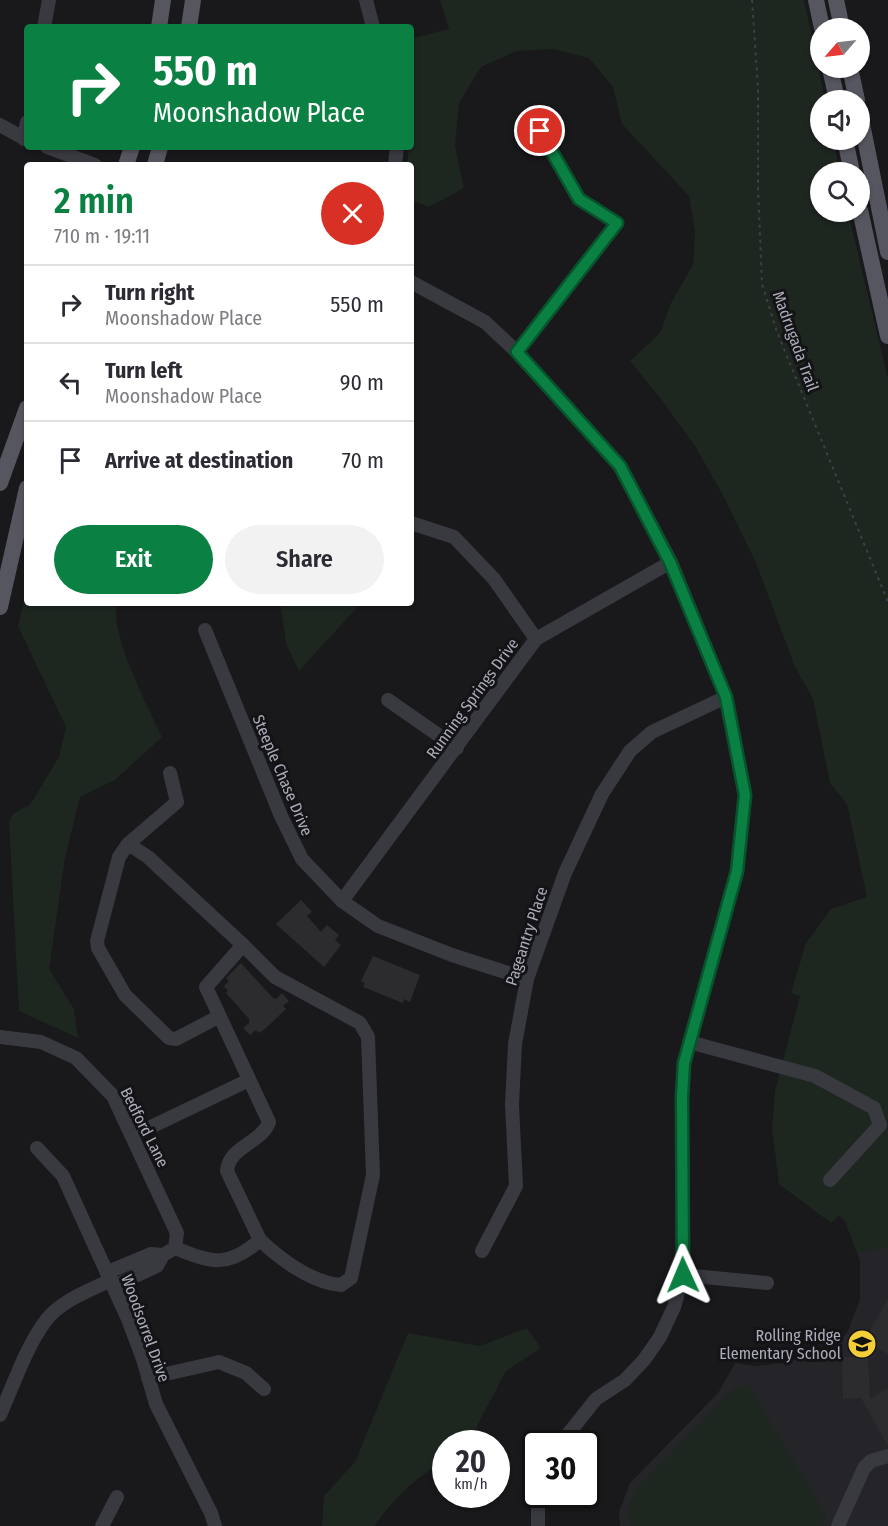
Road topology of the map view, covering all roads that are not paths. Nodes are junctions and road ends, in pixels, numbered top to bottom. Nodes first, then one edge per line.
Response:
1 (49, 0) edge
2 (163, 0) edge
3 (193, 0) edge
4 (366, 0) edge
5 (816, 0) edge
6 (836, 0) edge
7 (820, 18) edge
8 (840, 18) edge
9 (45, 24) edge
10 (159, 24) edge
11 (189, 24) edge
12 (372, 24) edge
13 (0, 125) edge
14 (540, 131) dead end
15 (24, 138) edge
16 (55, 150) edge
17 (867, 150) edge
18 (87, 162) edge
19 (863, 222) edge
20 (888, 252) edge
21 (414, 284) edge
22 (888, 336) edge
23 (517, 352) junction
24 (24, 416) edge
25 (0, 483) edge
26 (24, 501) edge
27 (414, 524) edge
28 (670, 562) junction
29 (0, 607) edge
30 (205, 630) dead end
31 (536, 639) junction
32 (726, 697) junction
33 (388, 700) dead end
34 (457, 748) junction
35 (170, 773) dead end
36 (128, 844) junction
37 (342, 901) junction
38 (243, 945) junction
39 (527, 979) junction
40 (218, 1017) junction
41 (0, 1037) edge
42 (688, 1042) junction
43 (249, 1080) junction
44 (132, 1136) junction
45 (37, 1148) dead end
46 (831, 1180) dead end
47 (260, 1240) junction
48 (175, 1248) junction
49 (482, 1251) dead end
50 (683, 1275) junction
51 (111, 1280) junction
52 (767, 1283) dead end
53 (148, 1378) junction
54 (264, 1389) dead end
55 (0, 1415) edge
56 (571, 1430) edge
57 (888, 1456) edge
58 (117, 1497) dead end
59 (538, 1508) edge
60 (102, 1526) edge
61 (215, 1526) edge
62 (538, 1526) edge
63 (838, 1526) edge

1 - 9 street
2 - 10 main road
3 - 11 main road
4 - 12 street
5 - 7 main road
6 - 8 main road
13 - 15 street
14 - 23 street
16 - 18 street
17 - 20 main road
19 - 22 main road
21 - 23 street
23 - 28 street
24 - 25 main road
26 - 29 main road
27 - 31 street
28 - 31 street, Running Springs Drive
28 - 32 street
30 - 37 street, Steeple Chase Drive
31 - 34 street, Running Springs Drive
32 - 39 street, Pageantry Place
32 - 42 street
33 - 34 street
34 - 37 street, Running Springs Drive
35 - 36 street
36 - 38 street
36 - 40 street
37 - 39 street, Steeple Chase Drive
38 - 40 street
38 - 47 street
39 - 49 street, Pageantry Place
40 - 43 street
41 - 44 street, Bedford Lane
42 - 46 street
42 - 50 street
43 - 44 street
43 - 47 street
44 - 48 street, Bedford Lane
45 - 51 street, Woodsorrel Drive
47 - 48 street
48 - 51 street
50 - 52 street
50 - 56 street
51 - 53 street, Woodsorrel Drive
51 - 55 street
53 - 54 street
53 - 61 street, Woodsorrel Drive
57 - 63 street
58 - 60 street
59 - 62 street

